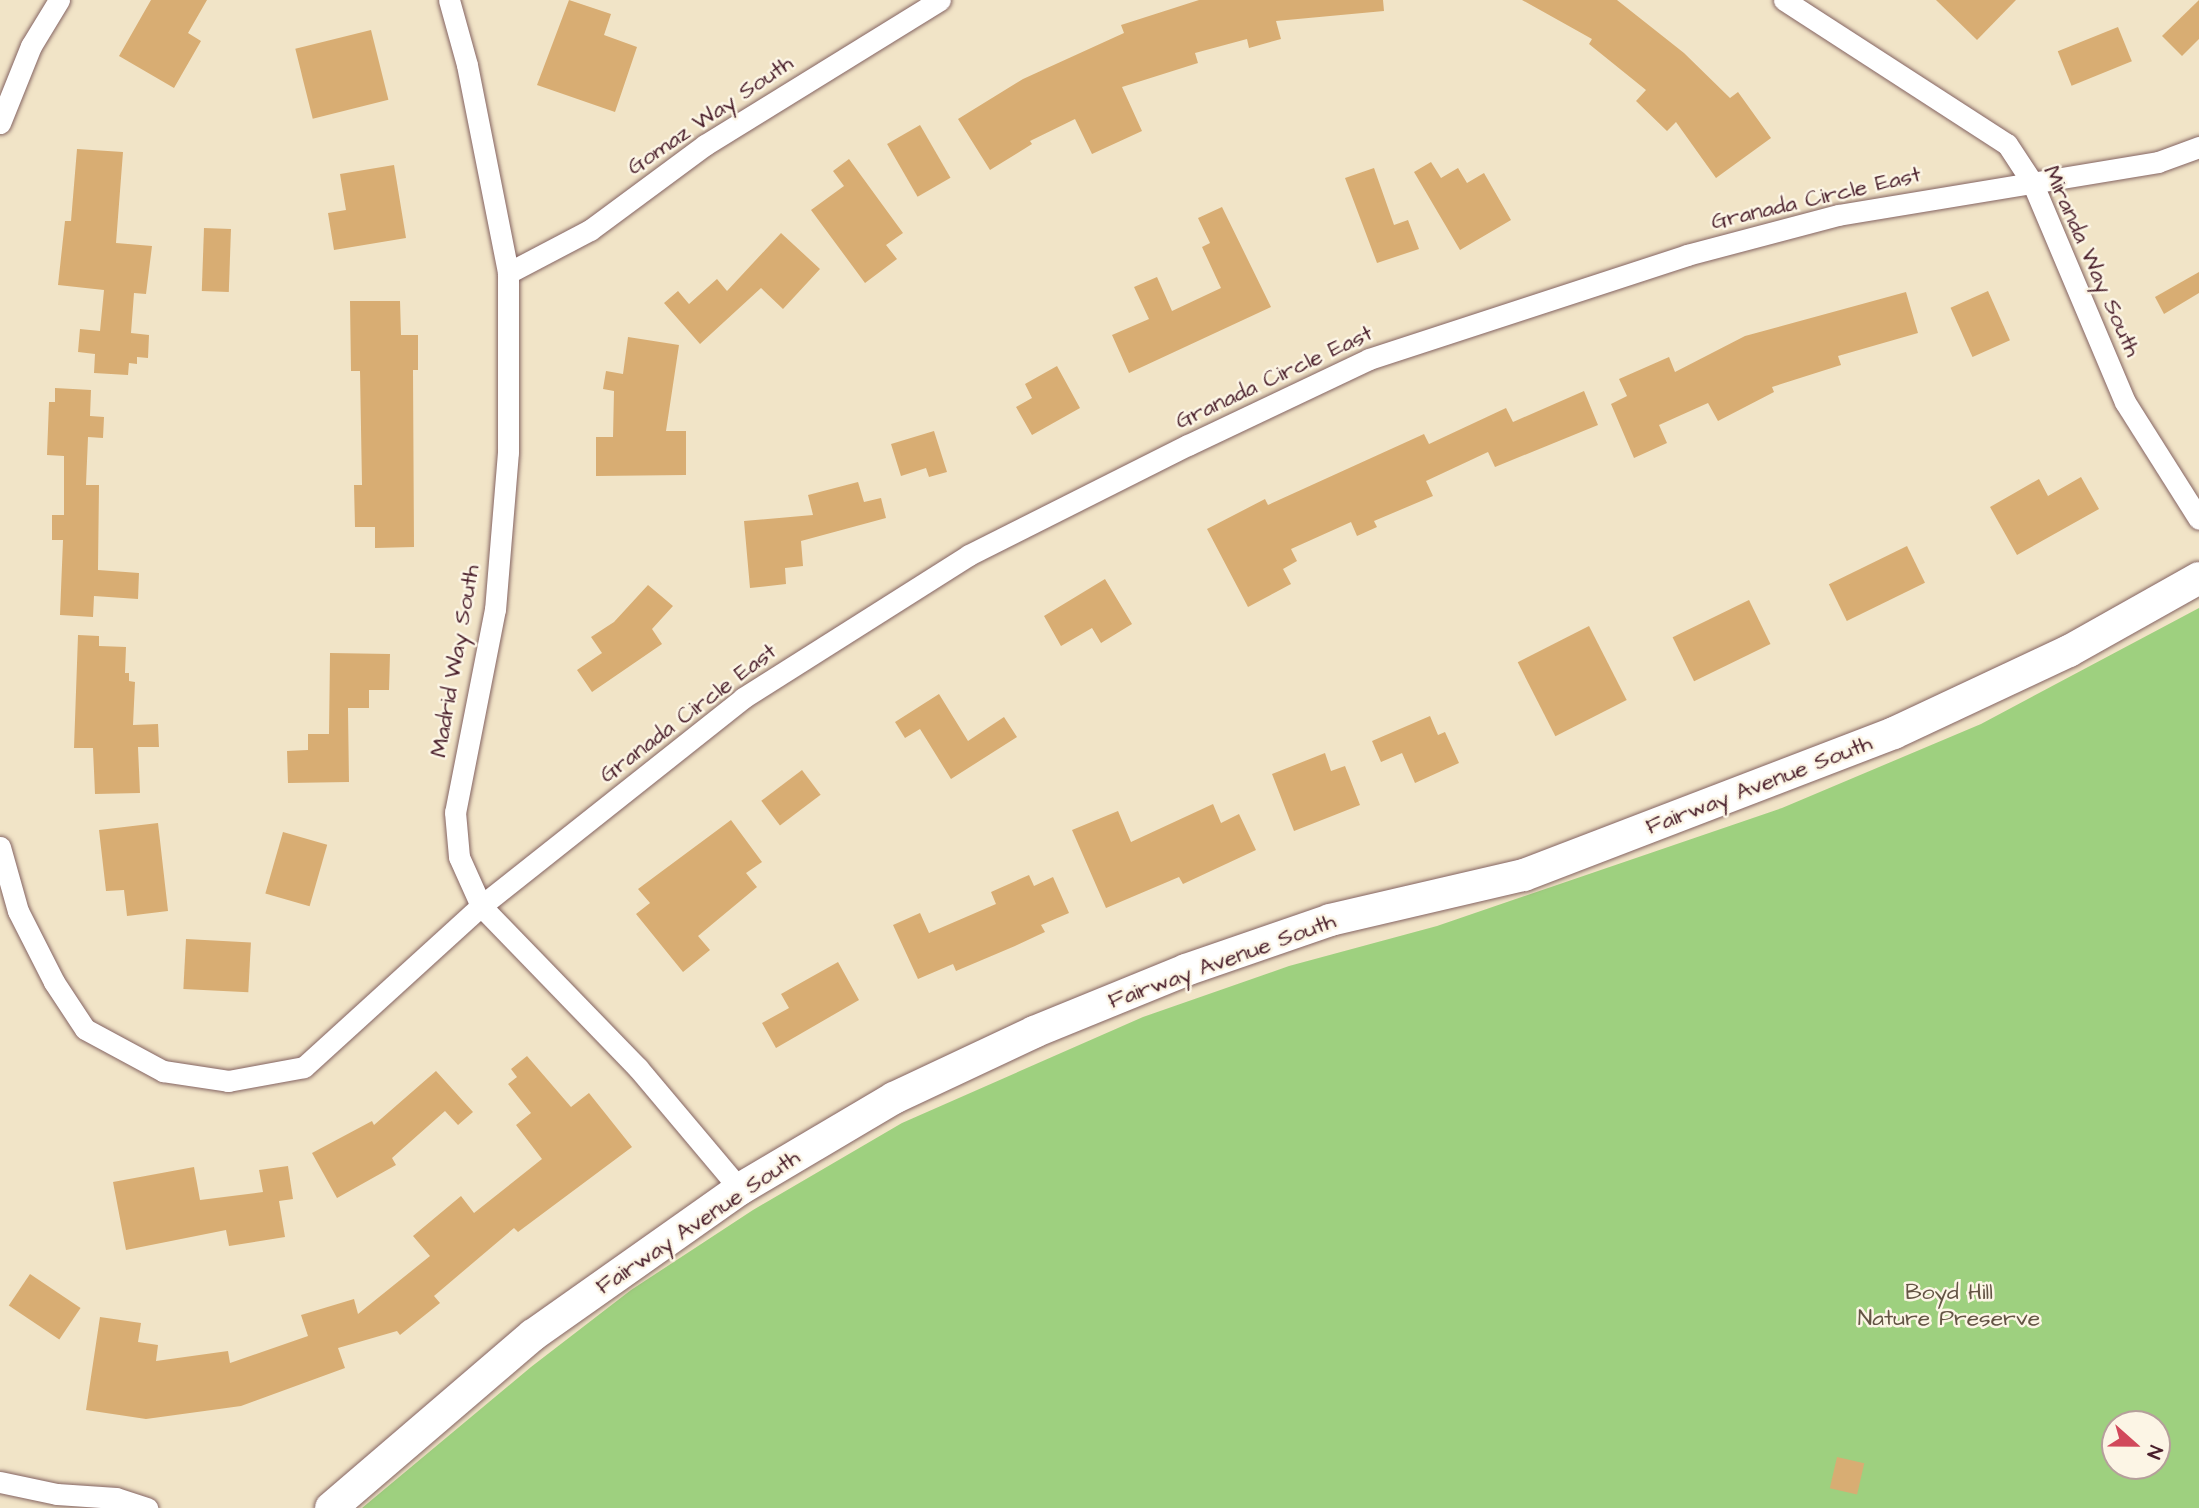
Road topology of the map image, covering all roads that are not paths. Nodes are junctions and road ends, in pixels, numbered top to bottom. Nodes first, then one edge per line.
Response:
1 (59, 0) edge
2 (449, 0) edge
3 (940, 0) edge
4 (1784, 0) edge
5 (0, 123) edge
6 (2199, 147) edge
7 (2032, 182) junction
8 (508, 273) junction
9 (2199, 519) edge
10 (2199, 578) edge
11 (0, 847) edge
12 (481, 906) junction
13 (740, 1189) junction
14 (0, 1482) edge
15 (147, 1508) edge
16 (331, 1508) edge

1 - 5 street
2 - 8 street, Madrid Way South
3 - 8 street, Gomaz Way South
4 - 7 street, Miranda Way South
6 - 7 street, Granada Circle East
7 - 9 street, Miranda Way South
7 - 12 street, Granada Circle East
8 - 12 street, Madrid Way South
10 - 13 street, Fairway Avenue South
11 - 12 street, Granada Circle East
12 - 13 street, Madrid Way South
13 - 16 street, Fairway Avenue South
14 - 15 street

